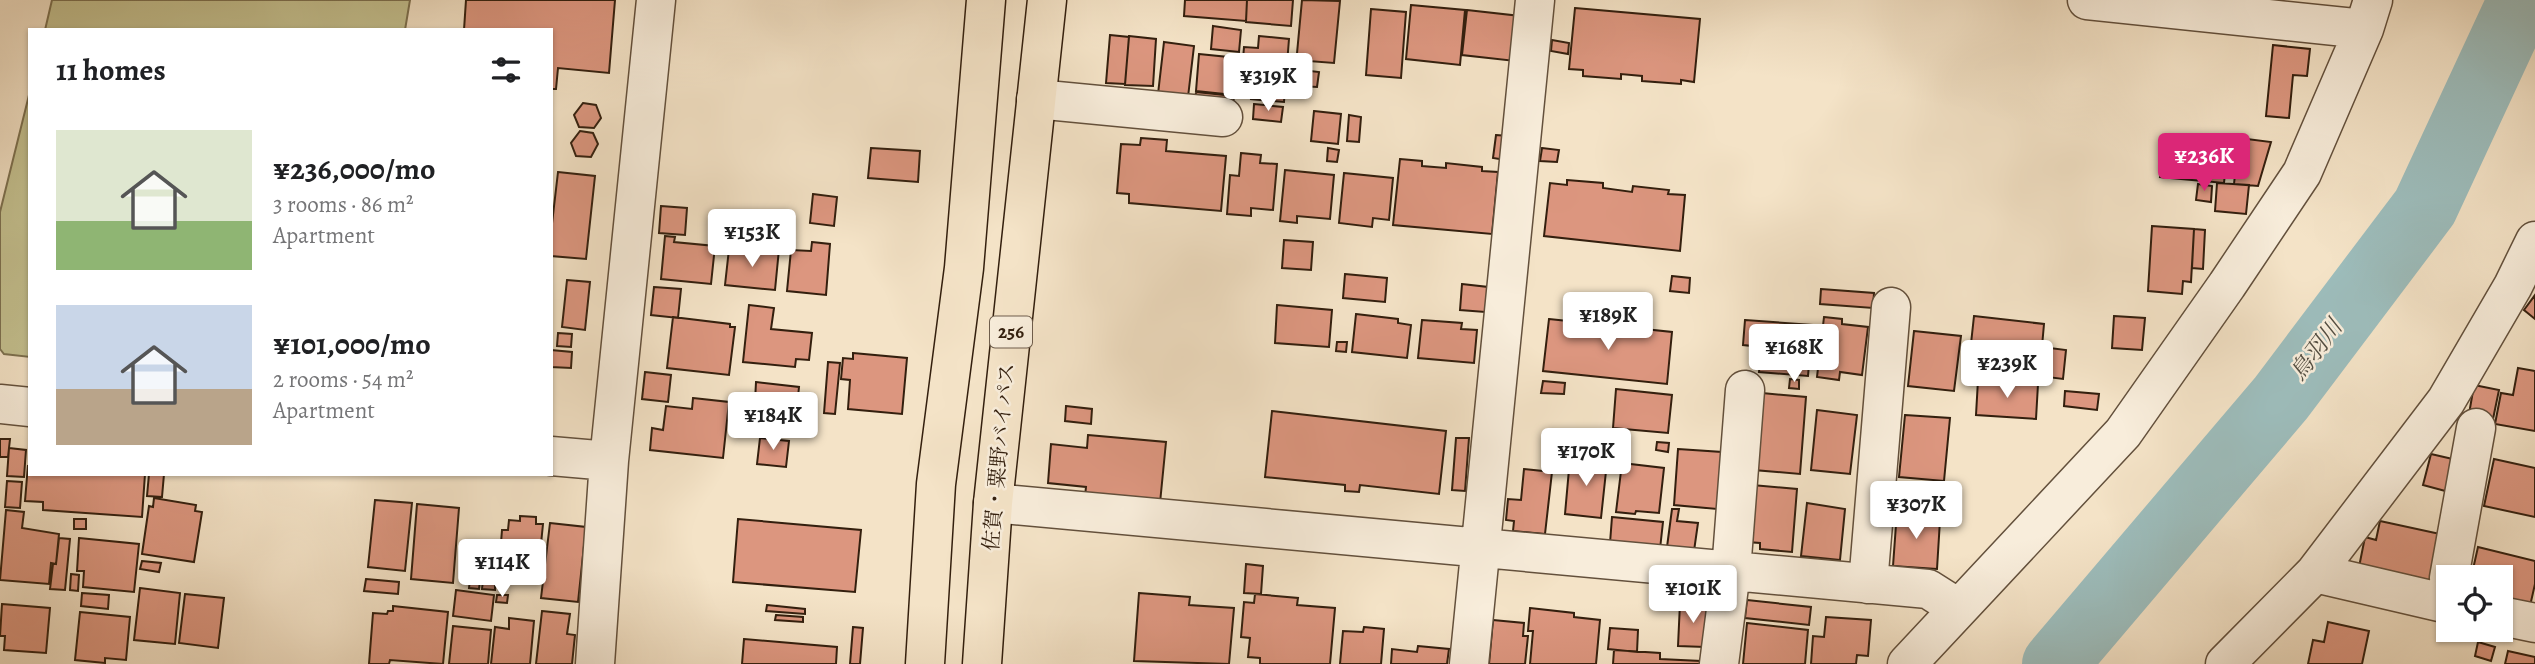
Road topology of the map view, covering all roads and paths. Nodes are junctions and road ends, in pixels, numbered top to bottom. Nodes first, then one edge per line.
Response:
1 (656, 0) edge
2 (986, 0) edge
3 (1046, 0) edge
4 (1535, 0) edge
5 (2087, 0) edge
6 (2368, 15) edge
7 (1035, 99) junction
8 (1223, 117) dead end
9 (2535, 241) edge
10 (1891, 307) dead end
11 (1745, 390) dead end
12 (0, 404) edge
13 (28, 407) edge
14 (2476, 428) dead end
15 (553, 456) edge
16 (609, 461) junction
17 (993, 503) junction
18 (1480, 548) junction
19 (2453, 565) edge
20 (1731, 571) junction
21 (2315, 573) junction
22 (1868, 584) junction
23 (2436, 590) edge
24 (1958, 608) junction
25 (2513, 619) edge
26 (2535, 624) edge
27 (595, 664) edge
28 (925, 664) edge
29 (982, 664) edge
30 (1469, 664) edge
31 (1719, 664) edge
32 (1907, 664) edge
33 (2225, 664) edge

1 - 16 street
2 - 28 highway
3 - 7 highway, 佐賀・粟野バイパス / 256
4 - 18 street
5 - 6 street
6 - 24 street
7 - 8 street
7 - 17 highway, 佐賀・粟野バイパス / 256
9 - 21 street
10 - 22 street
11 - 20 street
12 - 13 street
14 - 19 street
15 - 16 street
16 - 27 street
17 - 18 street
17 - 29 highway, 佐賀・粟野バイパス / 256
18 - 20 street
18 - 30 street
20 - 22 street
20 - 31 street
21 - 23 street
21 - 33 street
22 - 24 street
24 - 32 street
25 - 26 street

